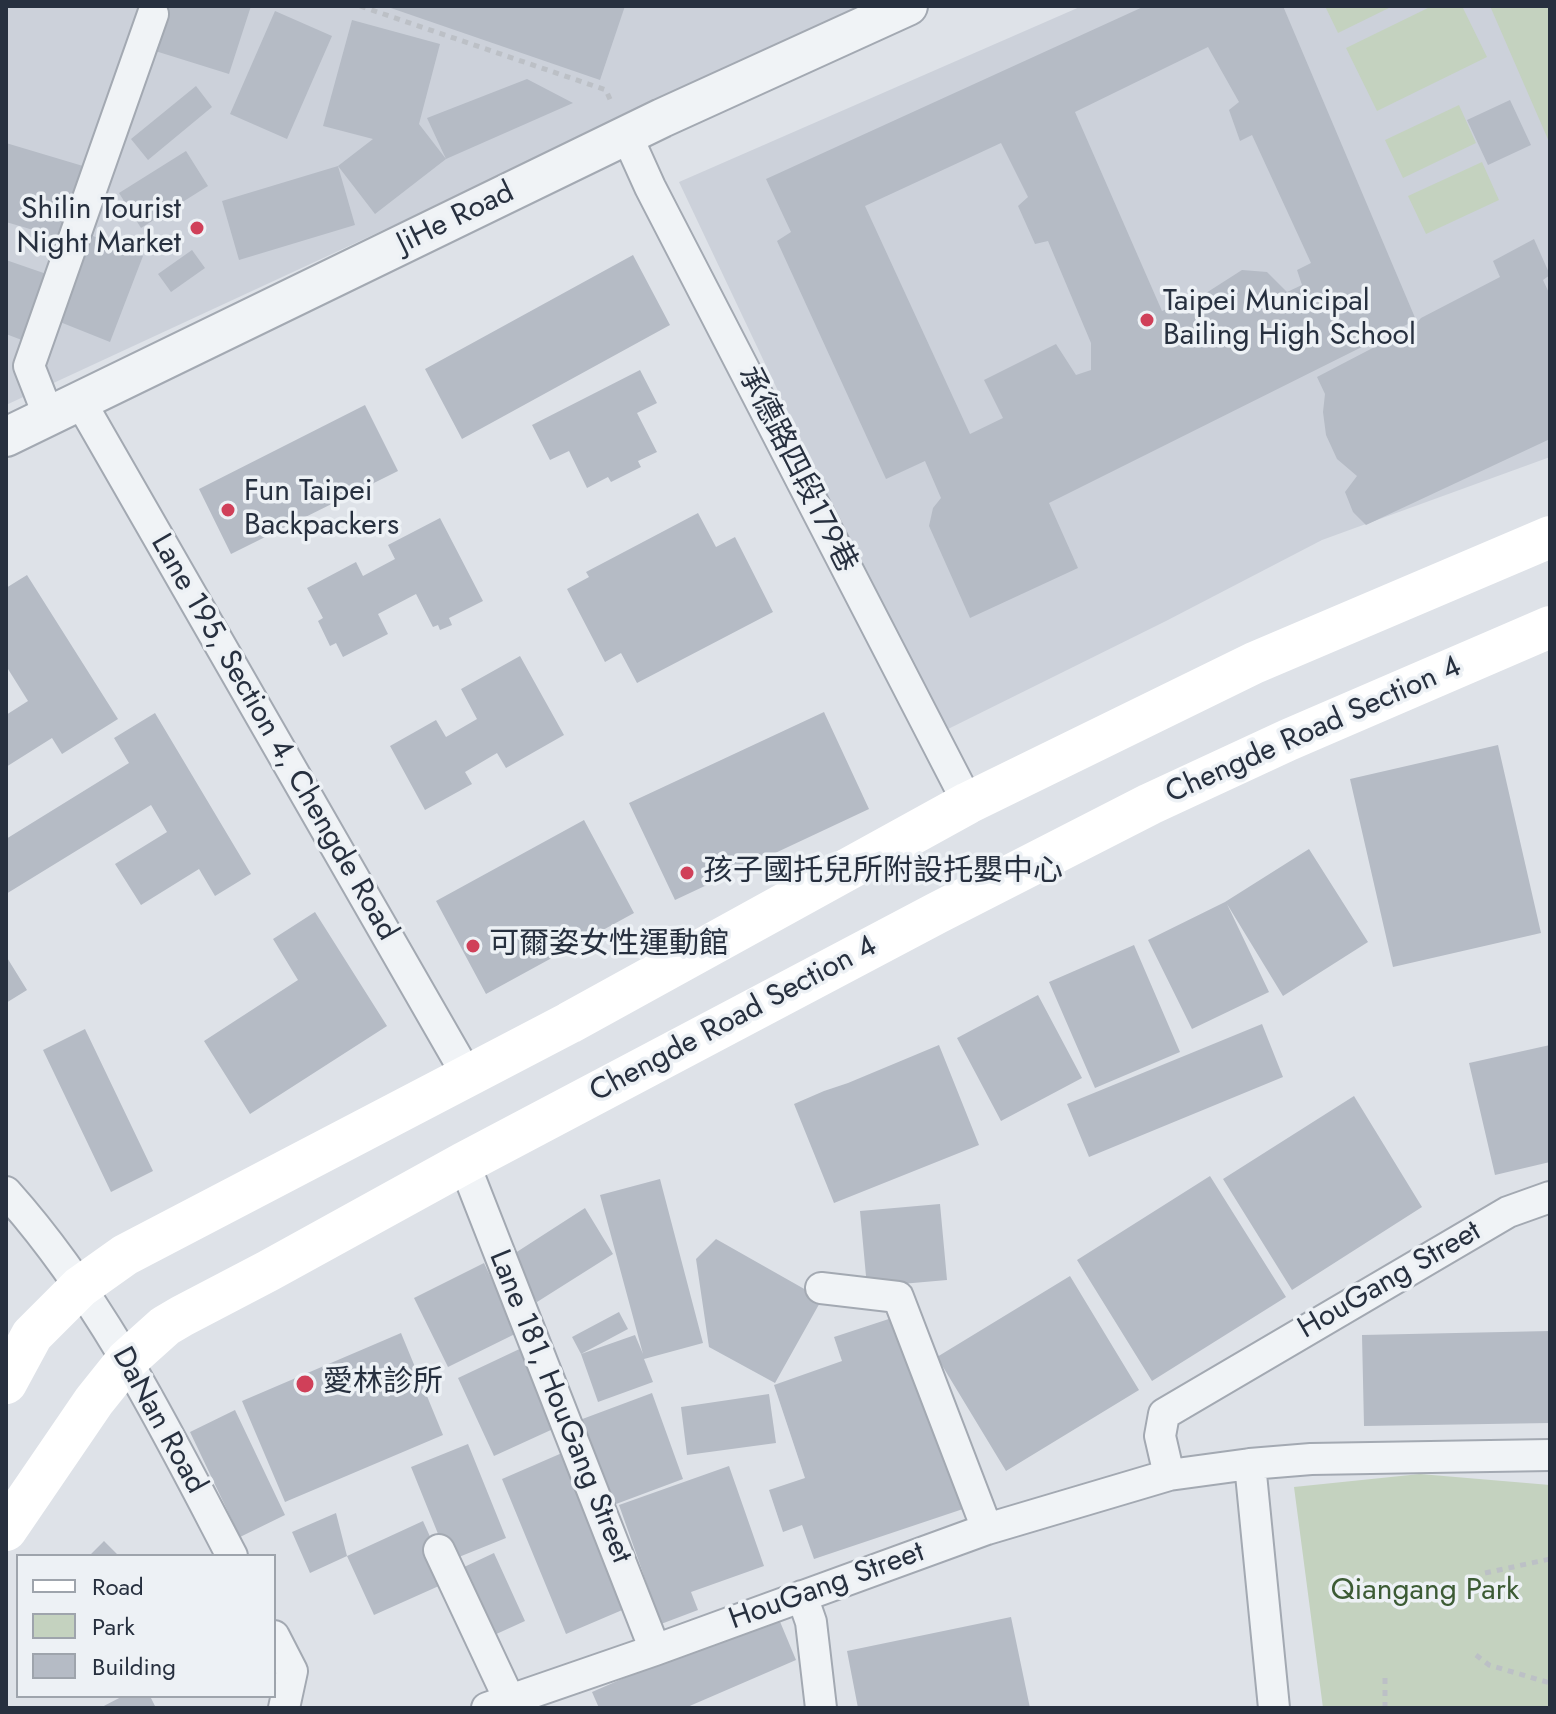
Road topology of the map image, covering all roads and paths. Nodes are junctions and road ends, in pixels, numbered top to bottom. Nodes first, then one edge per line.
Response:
1 (360, 6) edge
2 (908, 6) edge
3 (153, 14) dead end
4 (627, 136) junction
5 (64, 409) junction
6 (6, 437) edge
7 (1550, 537) edge
8 (1550, 627) edge
9 (968, 803) junction
10 (467, 1075) junction
11 (464, 1163) junction
12 (6, 1192) edge
13 (1550, 1197) edge
14 (80, 1287) junction
15 (821, 1288) dead end
16 (19, 1340) edge
17 (126, 1361) junction
18 (6, 1383) edge
19 (1550, 1455) edge
20 (1250, 1464) junction
21 (1169, 1475) junction
22 (987, 1529) junction
23 (6, 1530) edge
24 (439, 1550) dead end
25 (231, 1554) edge
26 (1550, 1559) edge
27 (1485, 1573) dead end
28 (802, 1596) junction
29 (276, 1640) edge
30 (655, 1650) junction
31 (1476, 1655) dead end
32 (1385, 1678) dead end
33 (1550, 1683) edge
34 (498, 1704) edge
35 (284, 1708) edge
36 (821, 1708) edge
37 (1274, 1708) edge
38 (1385, 1708) edge

1 - 4 path
2 - 4 street, JiHe Road
3 - 5 street, Lane 195, Section 4, Chengde Road
4 - 5 street, JiHe Road
4 - 9 street, 承德路四段179巷
5 - 6 street, JiHe Road
5 - 10 street, Lane 195, Section 4, Chengde Road
7 - 9 main road
8 - 11 main road, Chengde Road Section 4
9 - 10 main road
10 - 14 main road
11 - 17 main road, Chengde Road Section 4
11 - 30 street, Lane 181, HouGang Street
12 - 14 street, DaNan Road
13 - 21 street, HouGang Street
14 - 16 main road
14 - 17 street, DaNan Road
15 - 22 street
16 - 18 main road
17 - 23 main road, Chengde Road Section 4
17 - 25 street, DaNan Road
19 - 20 street, HouGang Street
20 - 21 street, HouGang Street
20 - 37 street
21 - 22 street, HouGang Street
22 - 28 street, HouGang Street
24 - 34 street
26 - 27 path
28 - 30 street, HouGang Street
28 - 36 street
29 - 35 street
30 - 34 street, HouGang Street
31 - 33 path
32 - 38 path

